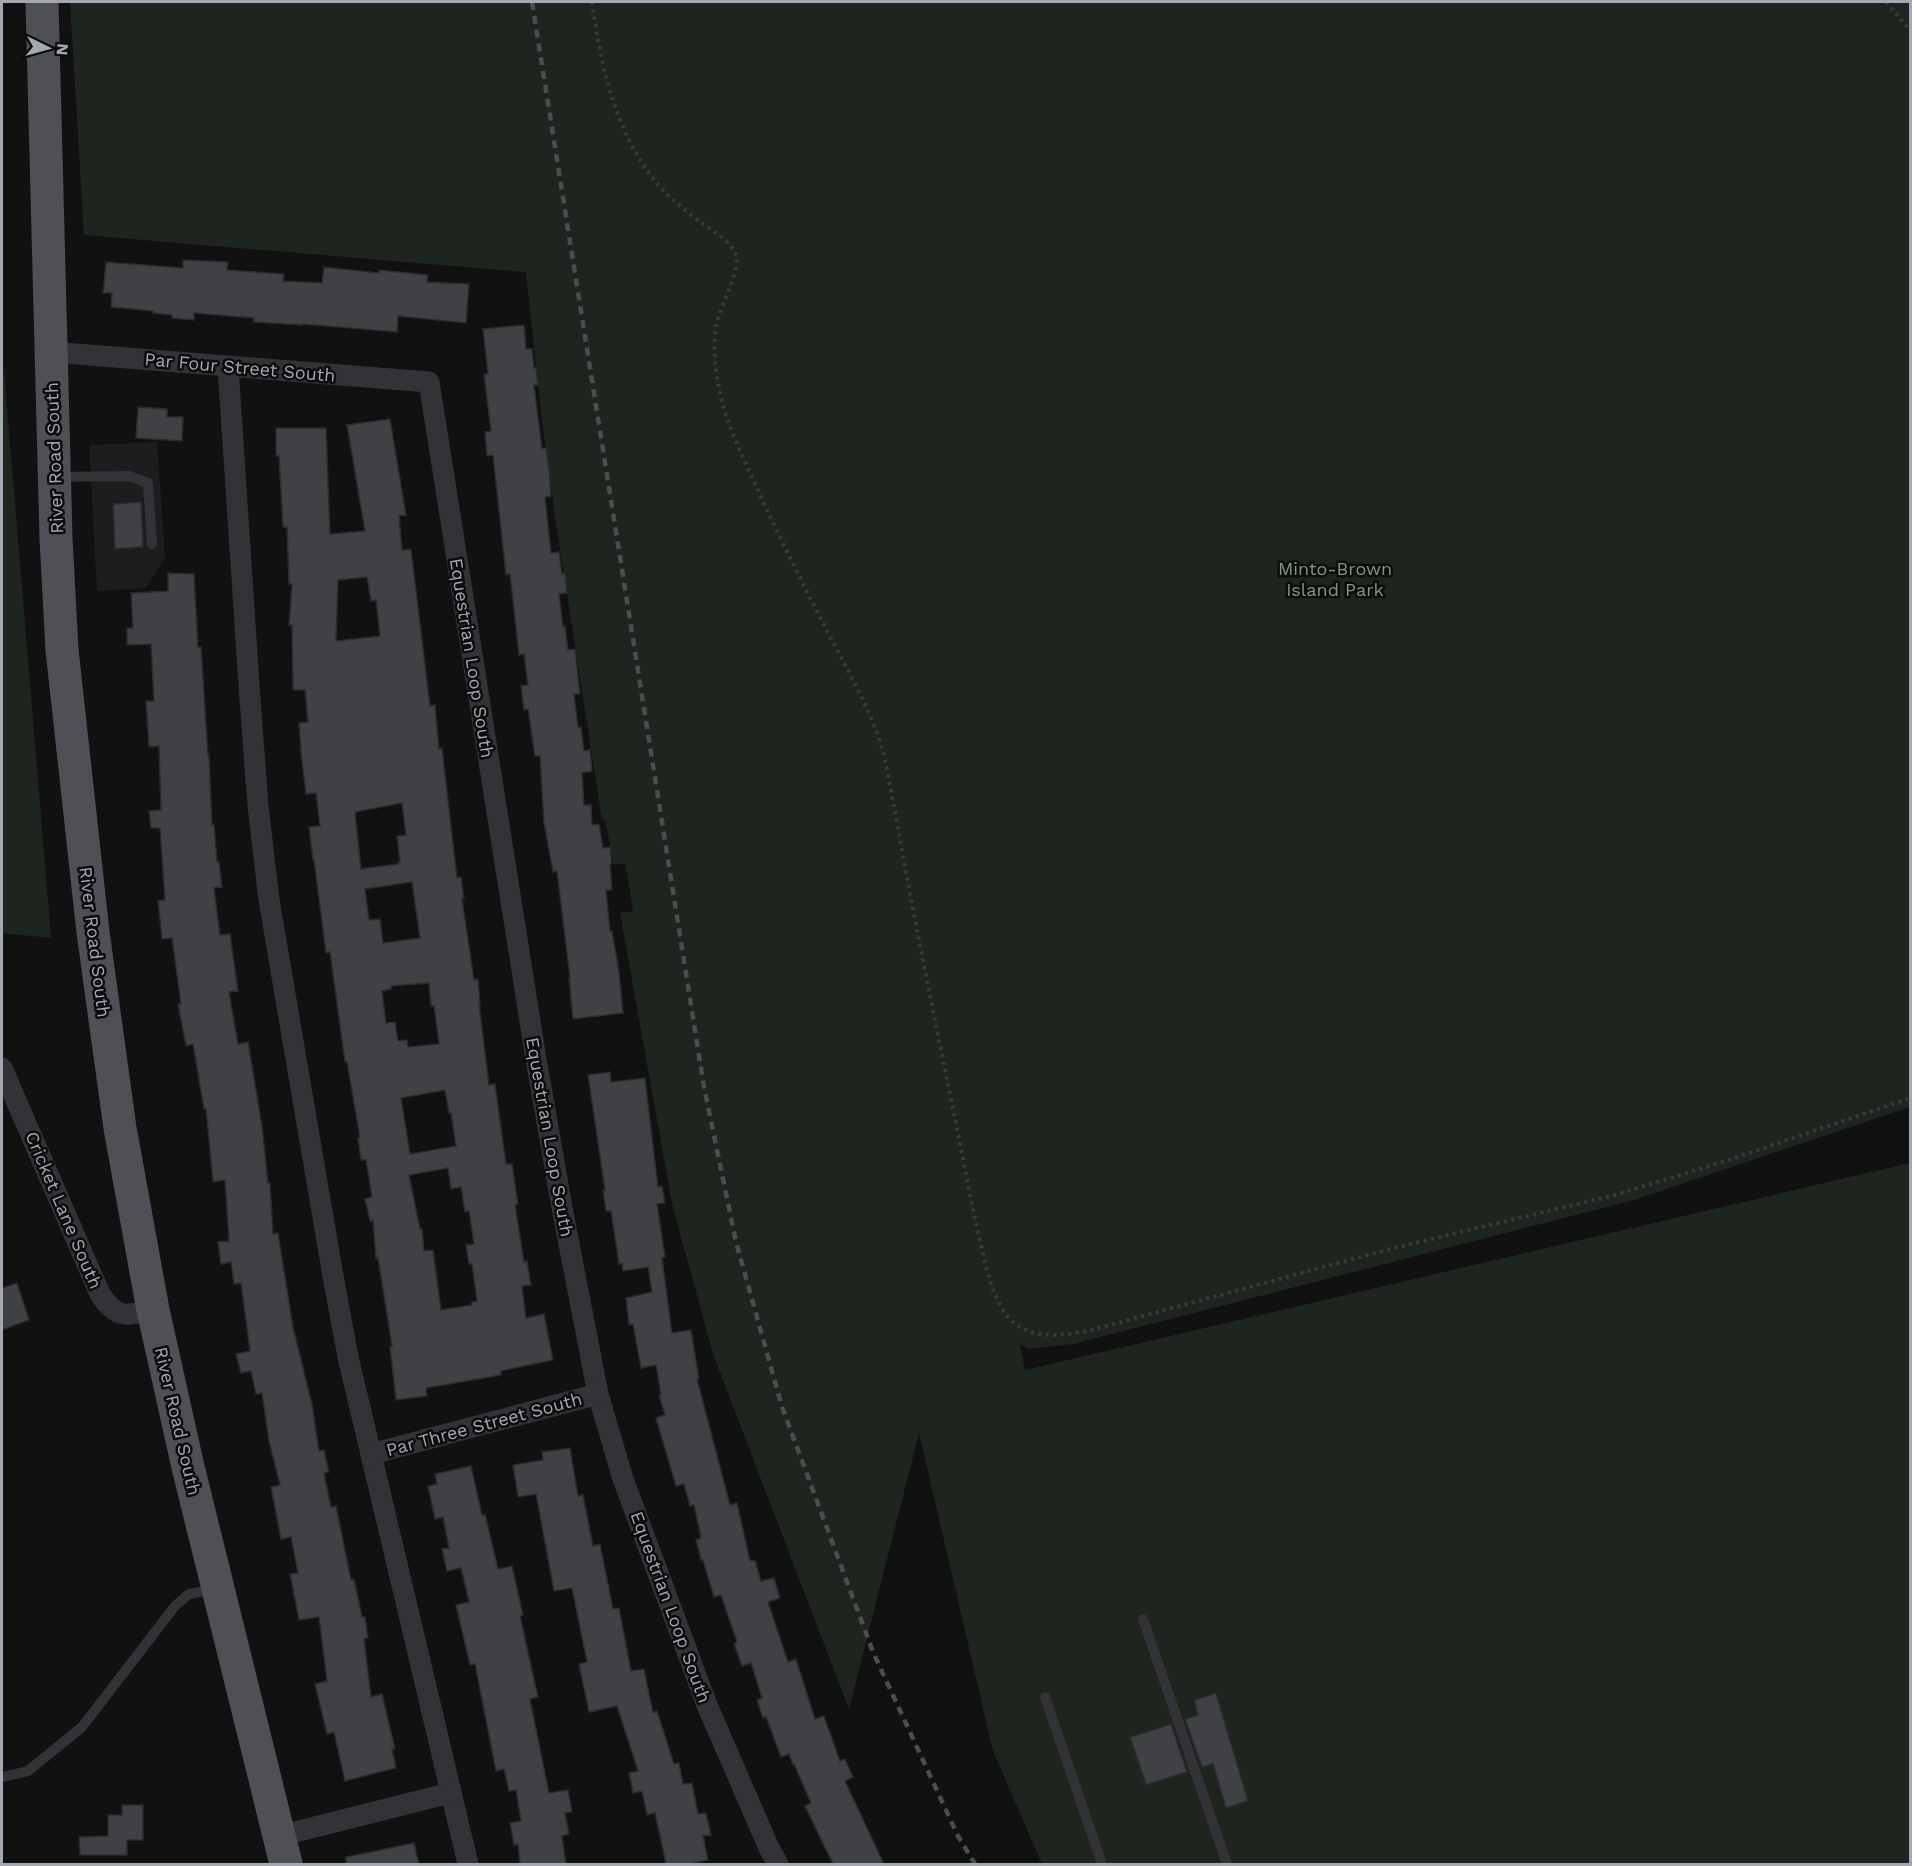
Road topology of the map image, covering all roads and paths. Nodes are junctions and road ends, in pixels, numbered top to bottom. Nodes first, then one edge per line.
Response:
1 (42, 2) edge
2 (592, 2) edge
3 (1886, 2) edge
4 (1911, 30) edge
5 (51, 352) junction
6 (228, 367) junction
7 (429, 382) joint
8 (53, 477) junction
9 (152, 544) dead end
10 (2, 1068) edge
11 (1911, 1098) edge
12 (153, 1310) junction
13 (598, 1394) junction
14 (371, 1454) junction
15 (218, 1589) junction
16 (1143, 1619) dead end
17 (1045, 1696) dead end
18 (2, 1777) edge
19 (450, 1793) junction
20 (282, 1850) edge
21 (468, 1864) edge
22 (778, 1864) edge
23 (1102, 1864) edge
24 (1227, 1864) edge

1 - 5 main road, River Road South
2 - 11 path
3 - 4 path
5 - 6 street, Par Four Street South
5 - 8 main road, River Road South
6 - 7 street, Par Four Street South
6 - 14 street
7 - 13 street, Equestrian Loop South
8 - 9 lane
8 - 12 main road, River Road South
10 - 12 street, Cricket Lane South
12 - 15 main road, River Road South
13 - 14 street, Par Three Street South
13 - 22 street, Equestrian Loop South
14 - 19 street
15 - 18 lane
15 - 20 main road, River Road South
16 - 24 lane
17 - 23 lane
19 - 20 street
19 - 21 street

